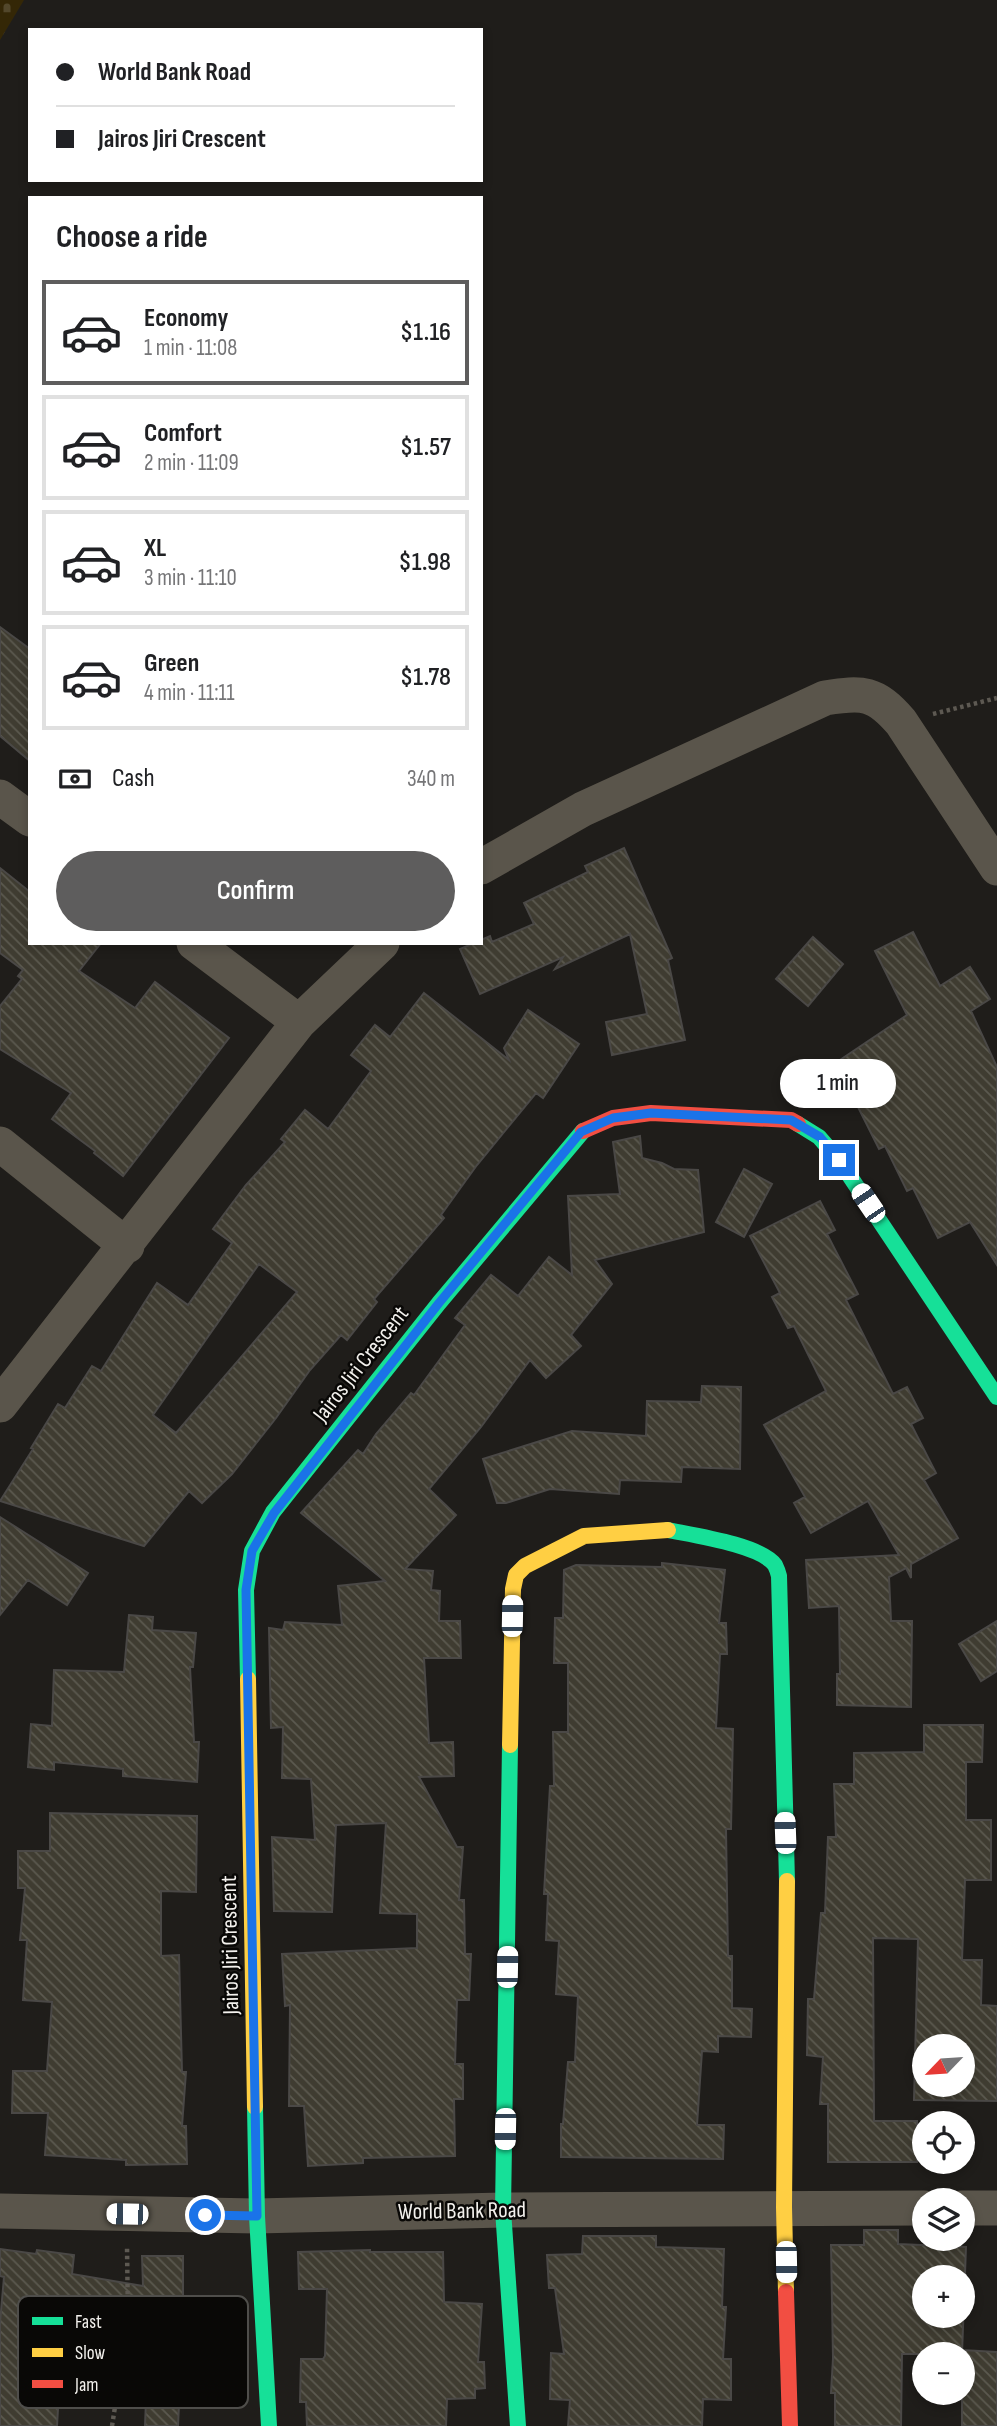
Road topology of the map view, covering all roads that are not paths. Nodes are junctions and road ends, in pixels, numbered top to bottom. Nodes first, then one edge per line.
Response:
1 (0, 797) edge
2 (28, 818) edge
3 (483, 866) edge
4 (997, 868) edge
5 (197, 945) edge
6 (380, 945) edge
7 (299, 1022) junction
8 (0, 1144) edge
9 (127, 1246) junction
10 (997, 1397) edge
11 (0, 1405) edge
12 (784, 2207) junction
13 (912, 2208) edge
14 (975, 2208) edge
15 (997, 2208) edge
16 (503, 2210) junction
17 (0, 2211) edge
18 (257, 2216) junction
19 (268, 2426) edge
20 (518, 2426) edge
21 (790, 2426) edge

1 - 2 street
3 - 4 street
5 - 7 street
6 - 7 street
7 - 9 street
8 - 9 street
9 - 11 street
10 - 18 street, Jairos Jiri Crescent
12 - 13 street, World Bank Road
12 - 16 street, World Bank Road
12 - 16 street
12 - 21 street
14 - 15 street
16 - 18 street, World Bank Road
16 - 20 street
17 - 18 street, World Bank Road
18 - 19 street, Jairos Jiri Crescent

